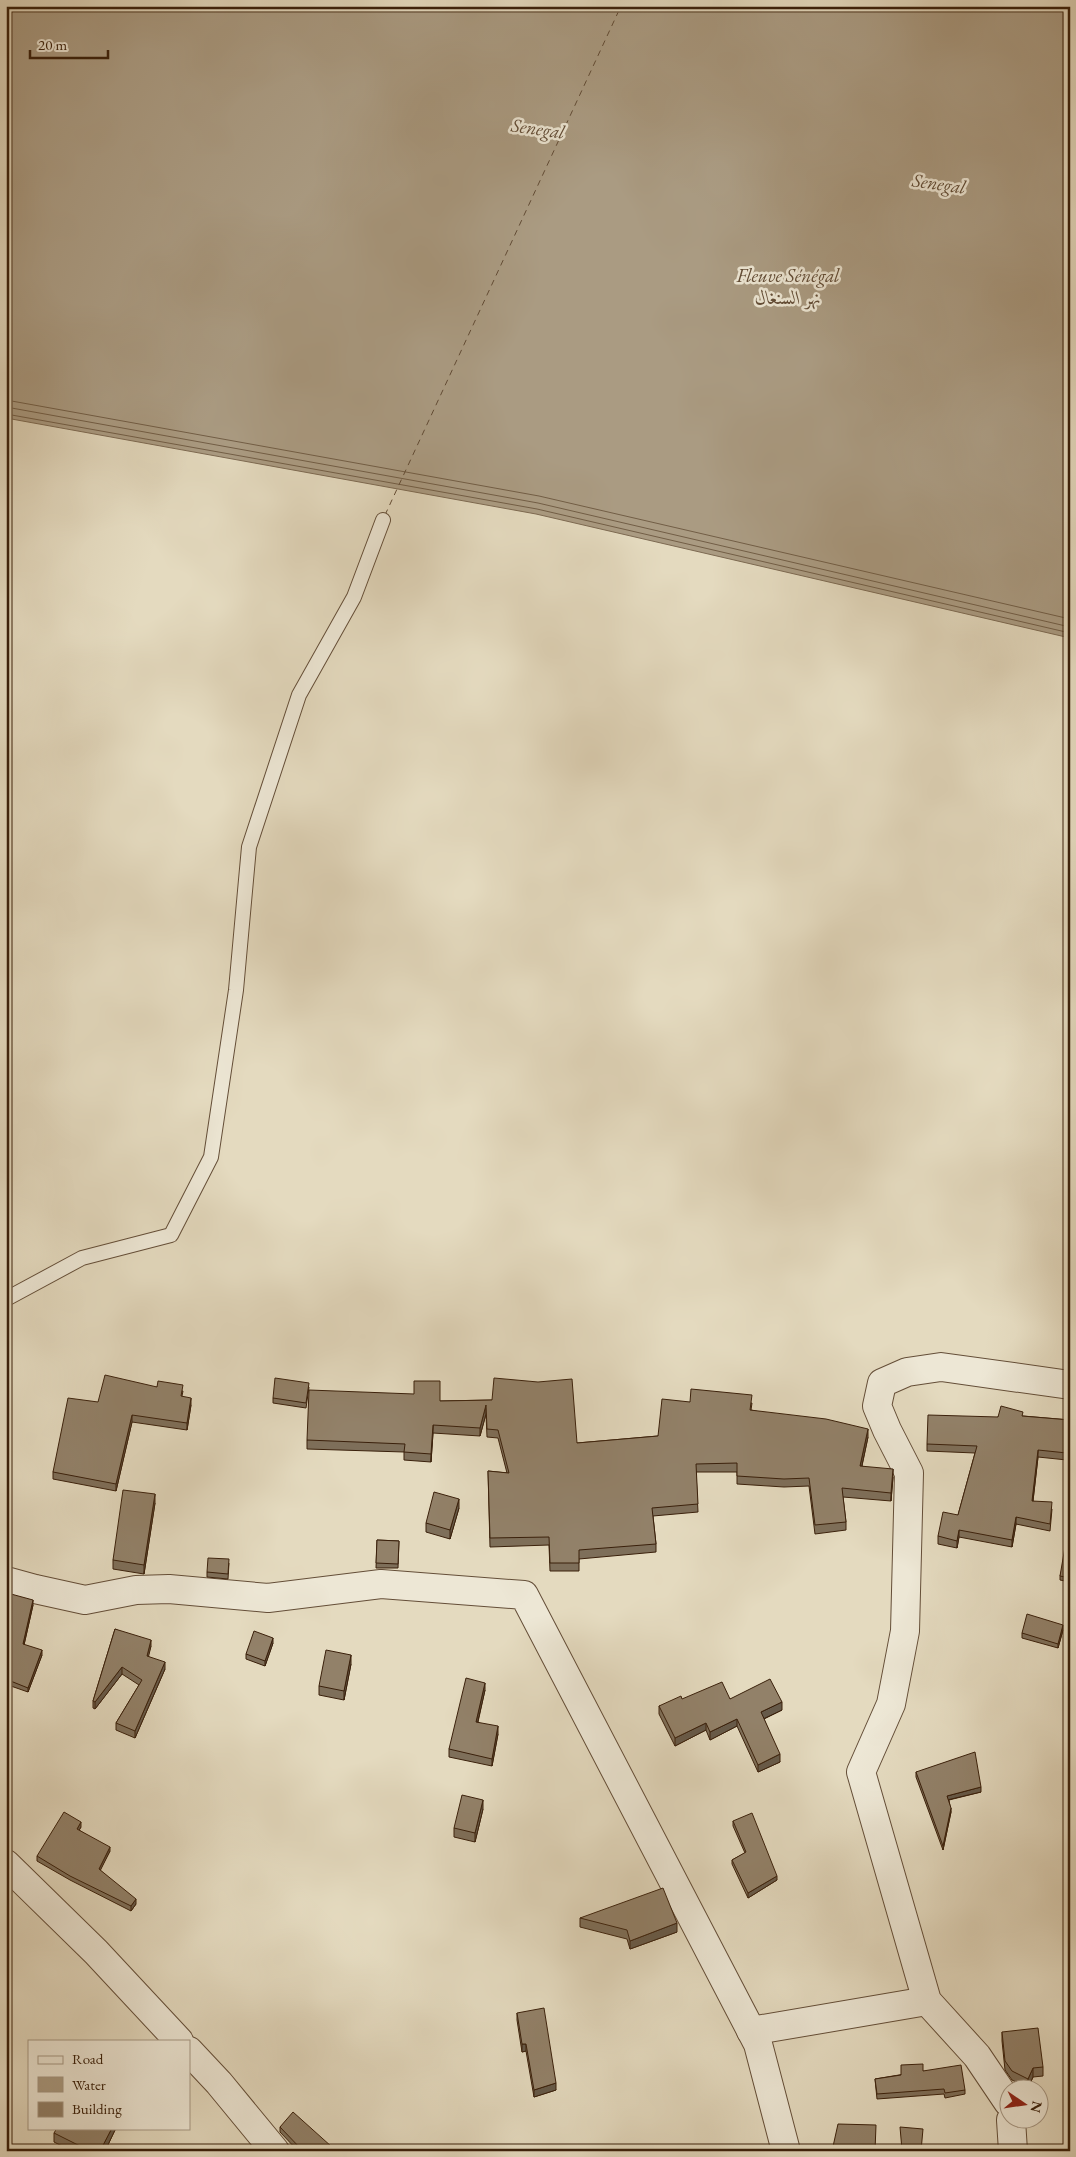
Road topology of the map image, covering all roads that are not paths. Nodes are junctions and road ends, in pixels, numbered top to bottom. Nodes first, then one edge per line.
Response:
1 (383, 520) dead end
2 (6, 1299) edge
3 (1070, 1385) edge
4 (6, 1581) edge
5 (6, 1864) edge
6 (927, 2001) junction
7 (751, 2031) junction
8 (178, 2040) edge
9 (190, 2052) edge
10 (998, 2087) edge
11 (1012, 2130) edge
12 (275, 2151) edge
13 (786, 2151) edge
14 (1013, 2151) edge

1 - 2 lane
3 - 6 street
4 - 7 street
5 - 8 street
6 - 7 street
6 - 10 street
7 - 13 street
9 - 12 street
11 - 14 street

